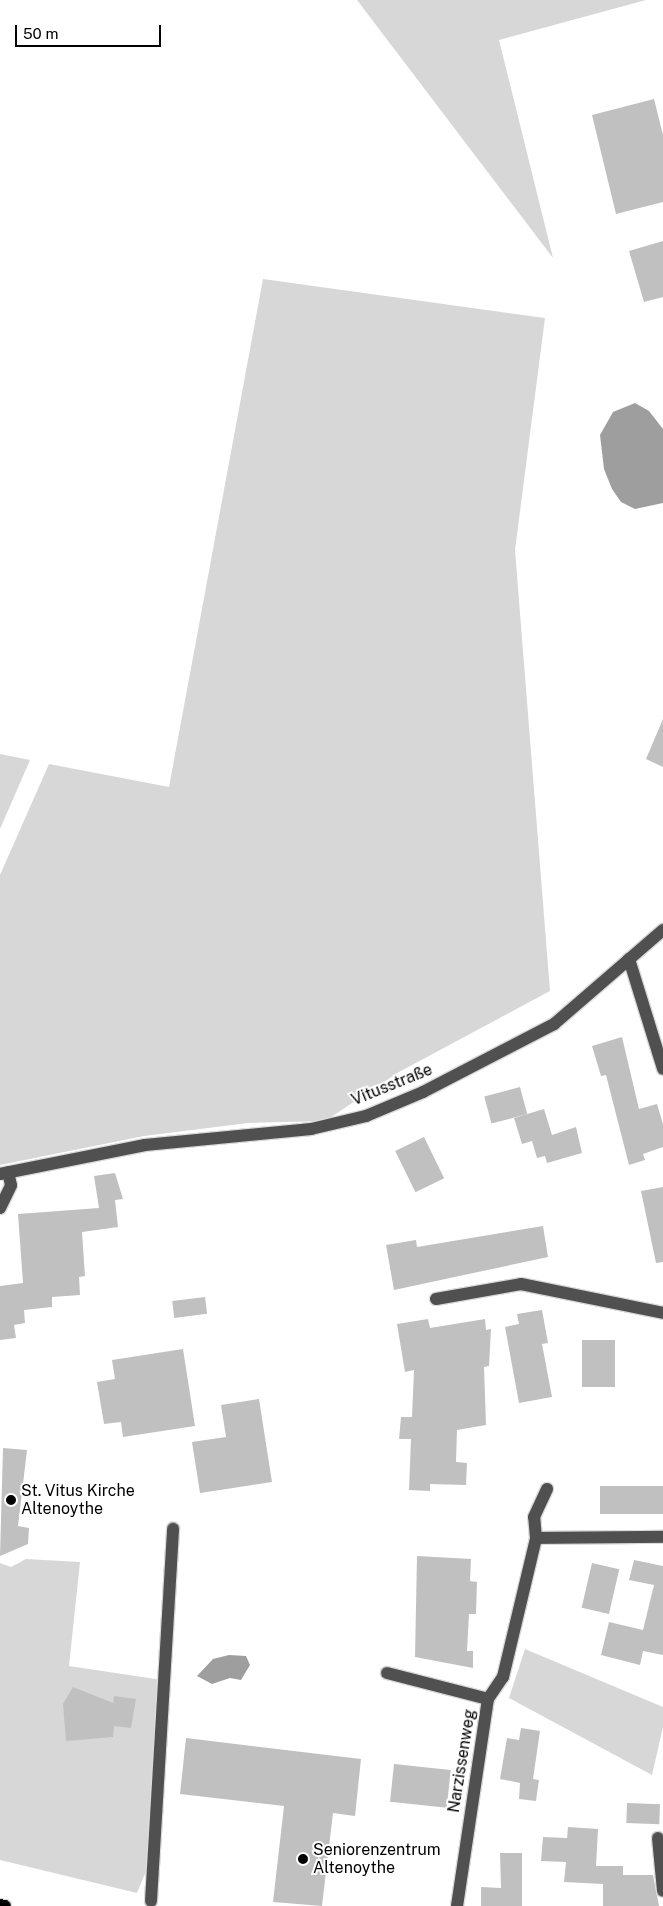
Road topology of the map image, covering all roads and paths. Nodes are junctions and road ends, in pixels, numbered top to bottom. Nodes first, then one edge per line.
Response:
1 (663, 930) edge
2 (629, 959) junction
3 (663, 1069) edge
4 (4, 1173) edge
5 (0, 1208) edge
6 (436, 1299) dead end
7 (663, 1313) edge
8 (547, 1489) dead end
9 (173, 1529) dead end
10 (663, 1537) edge
11 (536, 1538) junction
12 (388, 1674) dead end
13 (488, 1699) junction
14 (658, 1838) dead end
15 (663, 1891) edge
16 (151, 1901) dead end
17 (0, 1905) edge
18 (5, 1906) edge
19 (457, 1906) edge

1 - 2 street, Vitusstraße
2 - 3 street
2 - 4 street, Vitusstraße
4 - 5 street
6 - 7 street
8 - 11 street, Narzissenweg
9 - 16 street
10 - 11 street
11 - 13 street, Narzissenweg
12 - 13 street
13 - 19 street, Narzissenweg
14 - 15 street
17 - 18 main road

